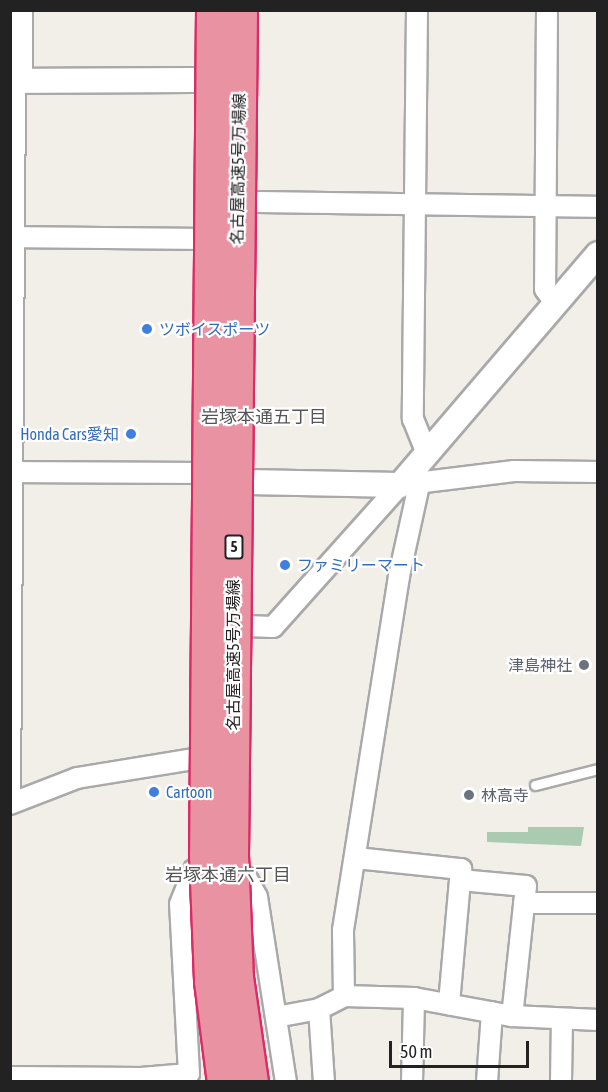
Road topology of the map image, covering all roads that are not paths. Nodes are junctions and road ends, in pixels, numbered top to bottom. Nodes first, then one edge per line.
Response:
1 (22, 10) edge
2 (213, 10) edge
3 (240, 10) edge
4 (417, 10) edge
5 (547, 10) edge
6 (254, 80) dead end
7 (16, 81) edge
8 (251, 202) dead end
9 (415, 204) junction
10 (546, 206) junction
11 (597, 207) edge
12 (13, 237) edge
13 (198, 239) dead end
14 (597, 254) edge
15 (555, 303) junction
16 (427, 453) junction
17 (12, 472) edge
18 (597, 472) edge
19 (196, 473) joint
20 (409, 485) junction
21 (246, 627) dead end
22 (195, 759) dead end
23 (597, 769) edge
24 (535, 785) dead end
25 (10, 803) edge
26 (356, 858) junction
27 (194, 870) dead end
28 (246, 877) dead end
29 (460, 880) junction
30 (524, 903) junction
31 (597, 903) edge
32 (344, 996) junction
33 (414, 998) junction
34 (449, 1004) junction
35 (319, 1009) junction
36 (492, 1012) junction
37 (512, 1016) junction
38 (276, 1017) junction
39 (562, 1018) junction
40 (597, 1020) edge
41 (10, 1077) edge
42 (189, 1078) edge
43 (224, 1082) edge
44 (251, 1082) edge
45 (286, 1082) edge
46 (324, 1082) edge
47 (412, 1082) edge
48 (487, 1082) edge
49 (561, 1082) edge

1 - 7 street
2 - 43 highway, 名古屋高速5号万場線 / 5, bridge
3 - 44 highway, 名古屋高速5号万場線 / 5, bridge
4 - 9 street
5 - 10 street
6 - 7 street
7 - 12 street
8 - 9 street
9 - 10 street
9 - 16 street
10 - 11 street
10 - 15 street
12 - 13 street
12 - 17 street
14 - 15 street
15 - 16 street
16 - 20 street
17 - 19 street
17 - 25 street
18 - 20 street
19 - 20 street
20 - 21 street
20 - 26 street
22 - 25 street
23 - 24 lane
26 - 29 street
26 - 32 street
27 - 42 street
28 - 38 street
29 - 30 street
29 - 34 street
30 - 31 street
30 - 37 street
32 - 33 street
32 - 35 street
33 - 34 street
33 - 47 street
34 - 36 street
35 - 38 street
35 - 46 street
36 - 37 street
36 - 48 street
37 - 39 street
38 - 45 street
39 - 40 street
39 - 49 street
41 - 42 street

